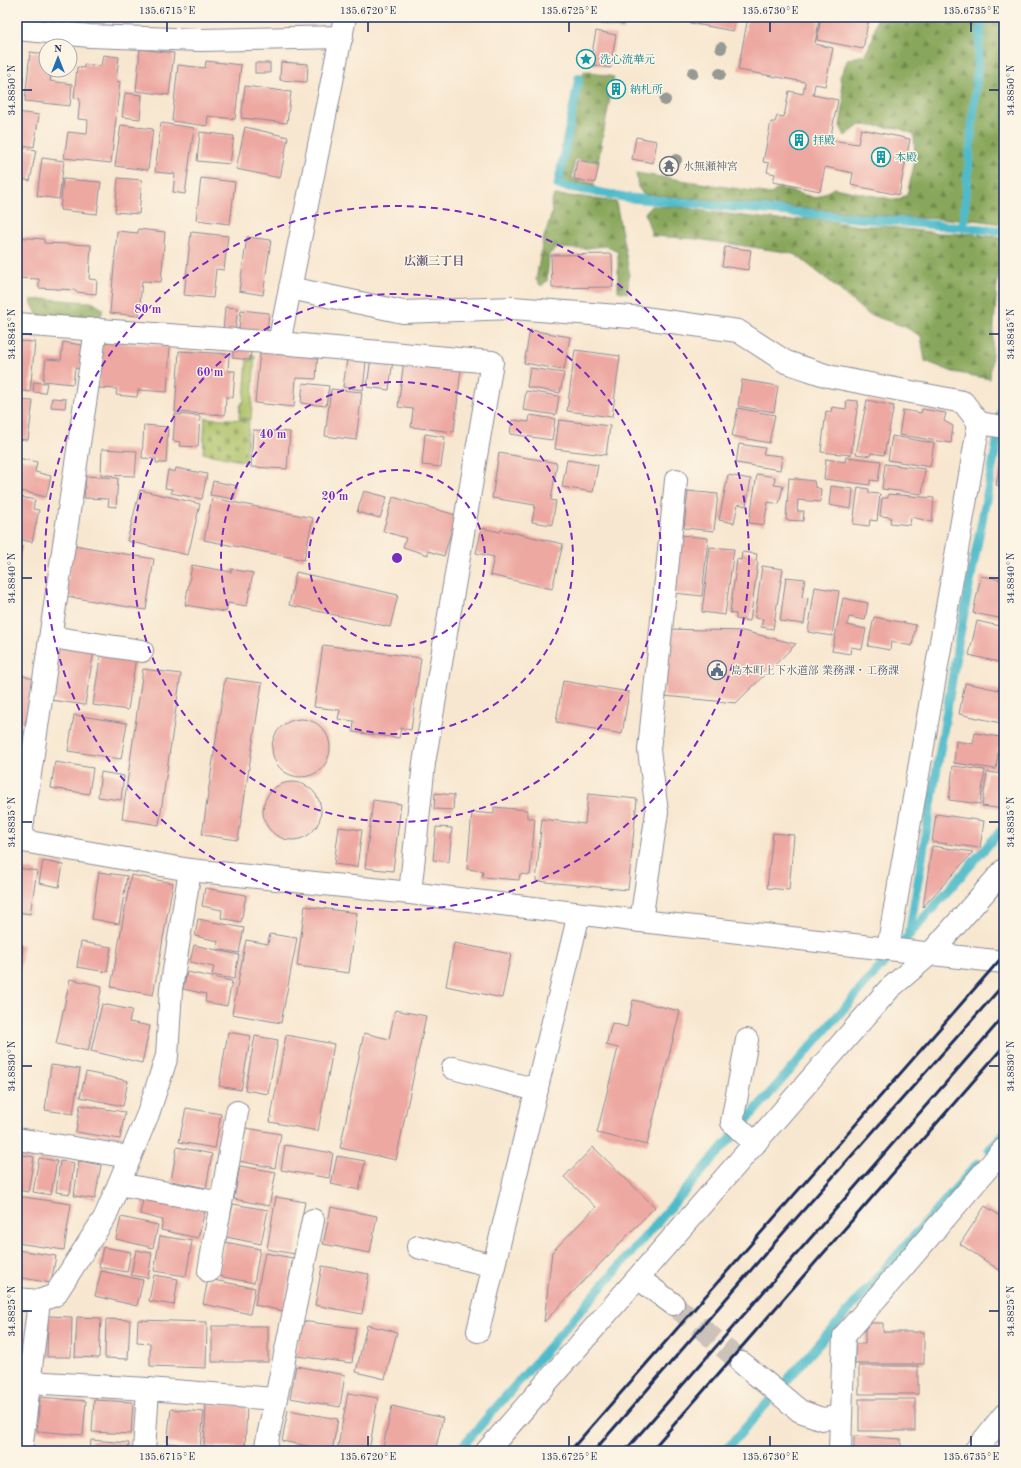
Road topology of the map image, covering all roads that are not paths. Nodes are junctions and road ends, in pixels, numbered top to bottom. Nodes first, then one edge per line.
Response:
1 (343, 27) edge
2 (17, 29) edge
3 (290, 288) junction
4 (17, 324) edge
5 (96, 330) junction
6 (279, 343) junction
7 (979, 423) junction
8 (1004, 427) edge
9 (676, 480) dead end
10 (51, 637) junction
11 (142, 651) dead end
12 (19, 841) edge
13 (190, 870) junction
14 (1004, 870) edge
15 (410, 893) junction
16 (579, 914) junction
17 (641, 921) junction
18 (888, 948) junction
19 (931, 953) junction
20 (1004, 962) edge
21 (747, 1040) dead end
22 (453, 1068) dead end
23 (537, 1090) junction
24 (237, 1112) dead end
25 (17, 1138) edge
26 (752, 1140) junction
27 (1004, 1149) edge
28 (130, 1157) junction
29 (119, 1184) junction
30 (221, 1203) junction
31 (313, 1220) dead end
32 (418, 1247) dead end
33 (494, 1266) junction
34 (209, 1271) dead end
35 (638, 1278) junction
36 (17, 1299) edge
37 (38, 1301) junction
38 (673, 1304) tunnel mouth
39 (478, 1331) dead end
40 (742, 1363) tunnel mouth
41 (28, 1382) junction
42 (148, 1389) junction
43 (275, 1400) junction
44 (1004, 1415) edge
45 (841, 1416) junction
46 (21, 1451) edge
47 (144, 1451) edge
48 (265, 1451) edge
49 (488, 1451) edge
50 (840, 1451) edge
51 (975, 1451) edge

1 - 2 main road
1 - 3 main road
3 - 6 main road
3 - 7 main road
4 - 5 main road
5 - 6 main road
5 - 10 main road
6 - 15 main road
7 - 8 main road
7 - 18 main road
9 - 17 main road
10 - 11 main road
10 - 12 main road
12 - 13 main road
13 - 15 main road
13 - 28 main road
14 - 19 main road
15 - 16 main road
16 - 17 main road
16 - 23 main road
17 - 18 main road
18 - 19 main road
19 - 20 main road
19 - 26 main road
21 - 26 main road
22 - 23 main road
23 - 33 main road
24 - 30 main road
25 - 28 main road
26 - 35 main road
27 - 45 main road
28 - 29 main road
29 - 30 main road
29 - 37 main road
30 - 34 main road
31 - 43 main road
32 - 33 main road
33 - 39 main road
35 - 38 main road
35 - 49 main road
36 - 37 main road
37 - 41 main road
40 - 45 main road
41 - 42 main road
41 - 46 main road
42 - 43 main road
42 - 47 main road
43 - 48 main road
44 - 51 main road
45 - 50 main road

